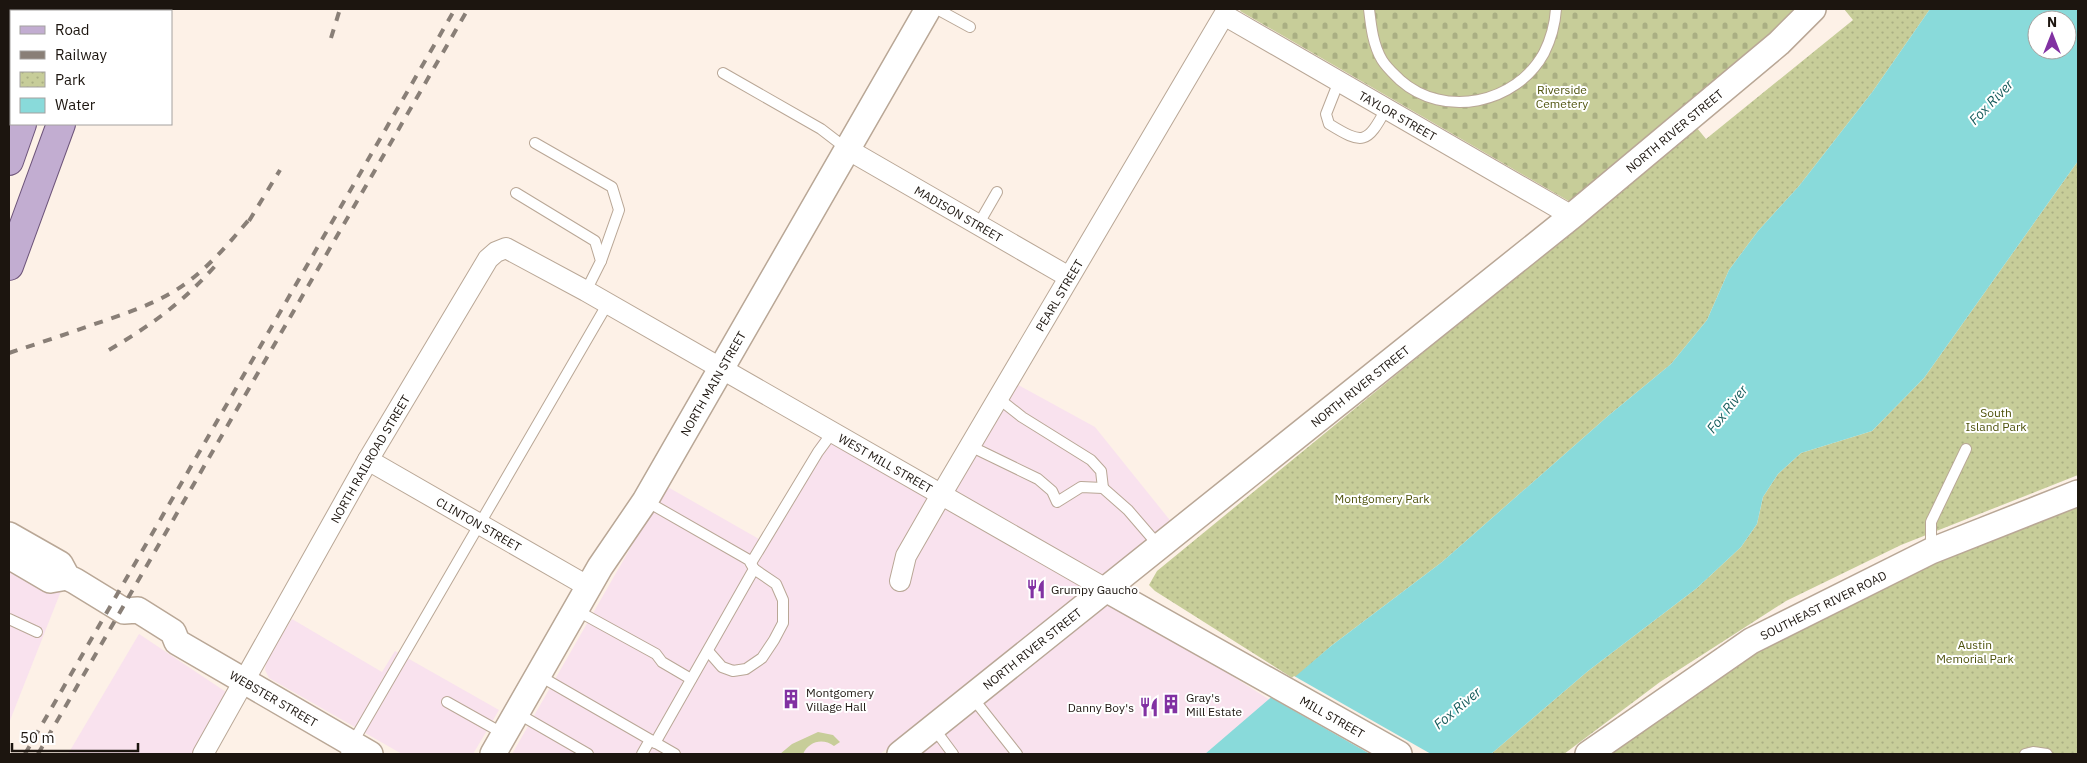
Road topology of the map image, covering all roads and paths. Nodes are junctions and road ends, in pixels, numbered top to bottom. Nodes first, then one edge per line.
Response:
1 (928, 9) edge
2 (937, 9) edge
3 (1369, 9) edge
4 (1556, 9) edge
5 (1804, 13) edge
6 (1224, 15) joint
7 (970, 27) dead end
8 (722, 72) dead end
9 (1339, 81) junction
10 (1386, 109) junction
11 (22, 125) edge
12 (61, 125) edge
13 (535, 143) dead end
14 (847, 149) junction
15 (9, 161) edge
16 (996, 192) dead end
17 (516, 193) dead end
18 (1572, 216) junction
19 (978, 225) junction
20 (506, 248) joint
21 (601, 261) junction
22 (9, 266) edge
23 (1070, 277) junction
24 (586, 291) junction
25 (608, 303) junction
26 (721, 369) junction
27 (998, 398) junction
28 (832, 433) junction
29 (970, 446) junction
30 (1966, 449) dead end
31 (368, 460) junction
32 (1103, 488) junction
33 (2078, 493) edge
34 (941, 495) junction
35 (645, 501) junction
36 (480, 526) junction
37 (9, 535) edge
38 (1159, 546) junction
39 (1931, 550) junction
40 (9, 556) edge
41 (753, 566) junction
42 (67, 577) junction
43 (900, 580) dead end
44 (589, 587) junction
45 (1106, 589) junction
46 (576, 610) junction
47 (9, 619) edge
48 (37, 632) dead end
49 (708, 651) junction
50 (538, 675) junction
51 (1266, 678) joint
52 (691, 679) junction
53 (245, 681) junction
54 (972, 697) junction
55 (447, 702) dead end
56 (934, 728) junction
57 (504, 734) edge
58 (653, 741) junction
59 (356, 751) edge
60 (203, 754) edge
61 (588, 754) edge
62 (642, 754) edge
63 (675, 754) edge
64 (900, 754) edge
65 (953, 754) edge
66 (1017, 754) edge
67 (1399, 754) edge
68 (1588, 754) edge
69 (2025, 754) edge
70 (2047, 754) edge

1 - 14 street, NORTH MAIN STREET
2 - 7 lane
3 - 4 lane
5 - 18 street, NORTH RIVER STREET
6 - 9 street, TAYLOR STREET
6 - 23 street, PEARL STREET
8 - 14 lane
9 - 10 street, TAYLOR STREET
9 - 10 lane
10 - 18 street, TAYLOR STREET
11 - 15 main road
12 - 22 main road
13 - 21 lane
14 - 19 street, MADISON STREET
14 - 26 street, NORTH MAIN STREET
16 - 19 lane
17 - 21 lane
18 - 38 street, NORTH RIVER STREET
19 - 23 street, MADISON STREET
20 - 24 street, WEST MILL STREET
20 - 31 street, NORTH RAILROAD STREET
21 - 24 lane
23 - 27 street, PEARL STREET
24 - 25 street, WEST MILL STREET
25 - 26 street, WEST MILL STREET
25 - 36 lane
26 - 28 street, WEST MILL STREET
26 - 35 street, NORTH MAIN STREET
27 - 29 street, PEARL STREET
27 - 32 lane
28 - 34 street, WEST MILL STREET
28 - 41 lane
29 - 32 lane
29 - 34 street, PEARL STREET
30 - 39 lane
31 - 36 street, CLINTON STREET
31 - 53 street, NORTH RAILROAD STREET
32 - 38 lane
33 - 39 street, SOUTHEAST RIVER ROAD
34 - 43 street, PEARL STREET
34 - 45 street, WEST MILL STREET
35 - 41 lane
35 - 44 street, NORTH MAIN STREET
36 - 44 street, CLINTON STREET
36 - 59 lane
37 - 42 street, WEBSTER STREET
38 - 45 street, NORTH RIVER STREET
39 - 68 street, SOUTHEAST RIVER ROAD
40 - 42 street, WEBSTER STREET
41 - 49 lane
41 - 49 lane
42 - 53 street, WEBSTER STREET
44 - 46 street, NORTH MAIN STREET
45 - 51 street, WEST MILL STREET
45 - 54 street, NORTH RIVER STREET
46 - 50 street, NORTH MAIN STREET
46 - 52 lane
47 - 48 lane
49 - 52 lane
50 - 57 street, NORTH MAIN STREET
50 - 58 lane
51 - 67 street, MILL STREET
52 - 58 lane
53 - 59 street, WEBSTER STREET
53 - 60 street, NORTH RAILROAD STREET
54 - 56 street, NORTH RIVER STREET
54 - 66 lane
55 - 57 lane
56 - 64 street, NORTH RIVER STREET
56 - 65 lane
57 - 61 lane
58 - 62 lane
58 - 63 lane
69 - 70 lane

